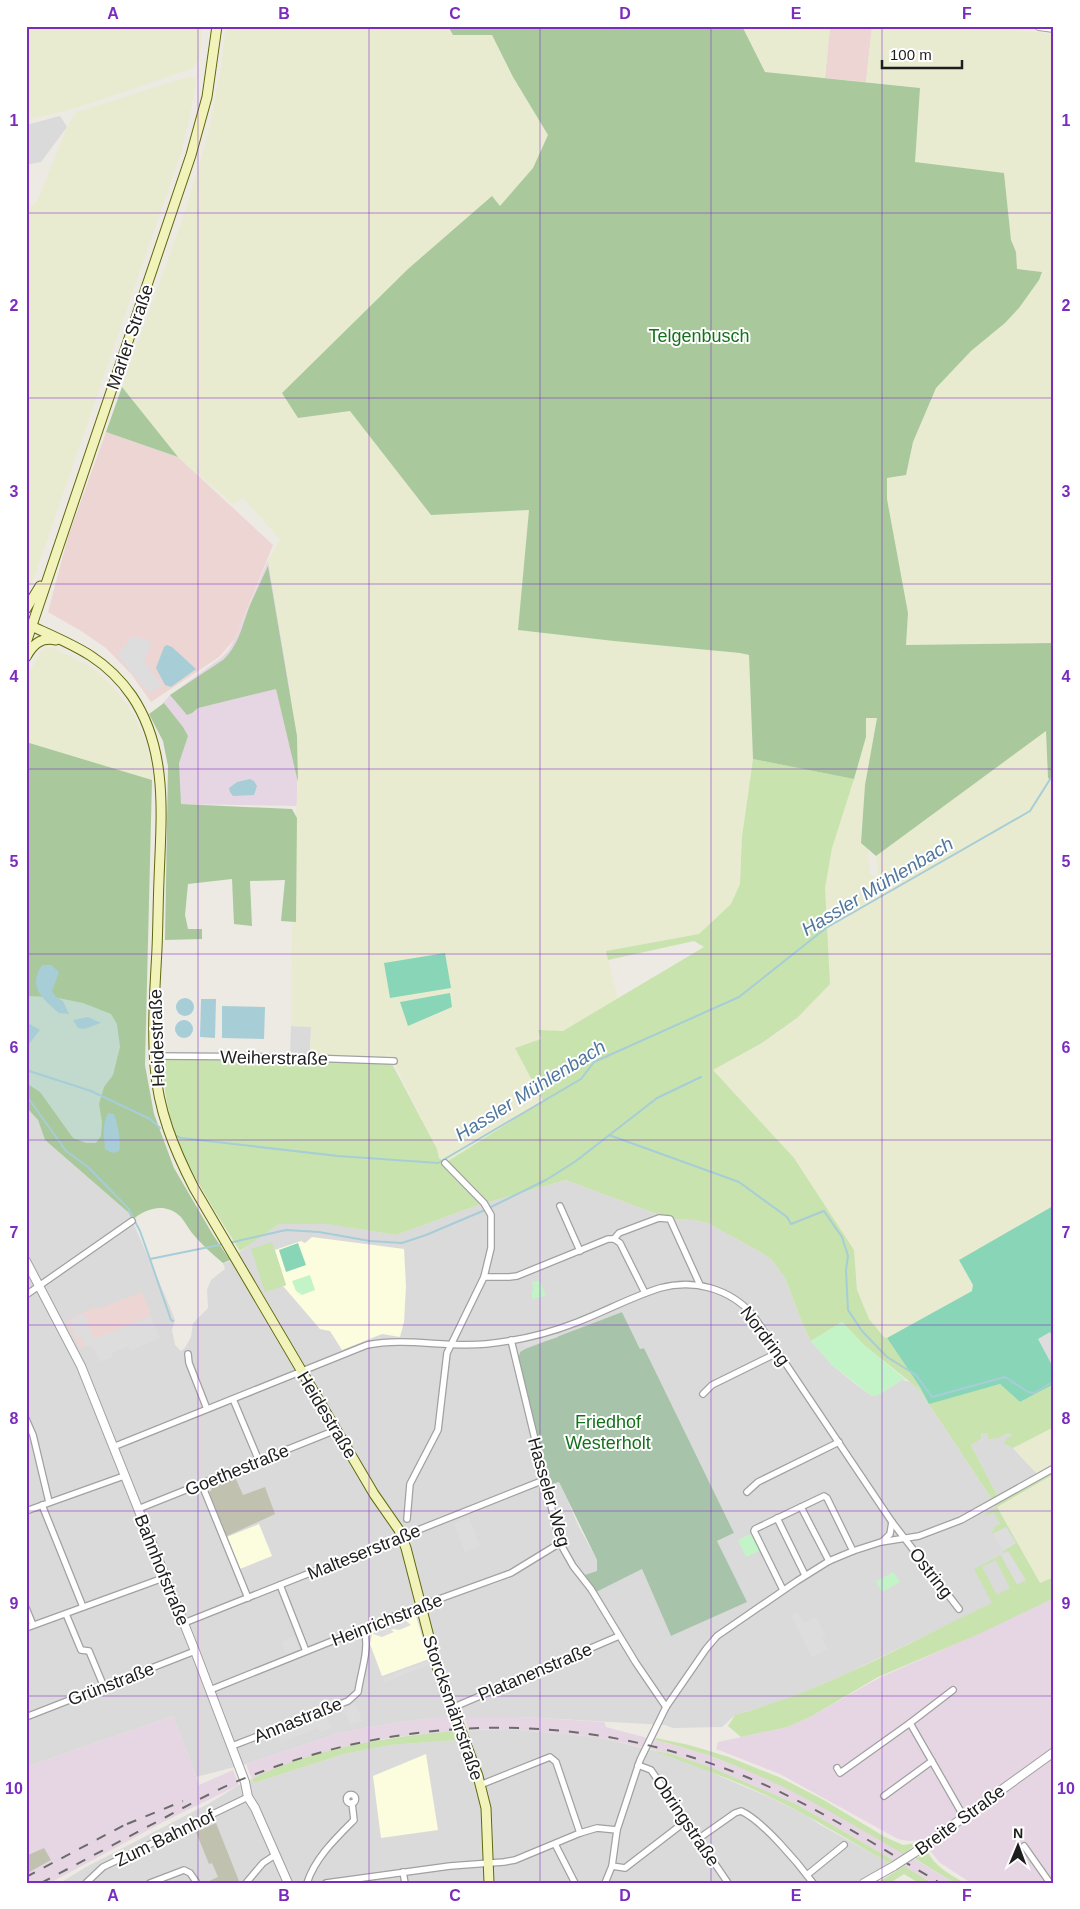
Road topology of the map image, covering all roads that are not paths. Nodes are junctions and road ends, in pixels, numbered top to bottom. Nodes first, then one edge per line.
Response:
1 (217, 26) edge
2 (1040, 26) edge
3 (1054, 28) edge
4 (50, 571) junction
5 (26, 609) edge
6 (29, 625) edge
7 (26, 642) edge
8 (80, 648) junction
9 (26, 657) edge
10 (154, 1056) junction
11 (394, 1061) dead end
12 (444, 1163) dead end
13 (560, 1206) dead end
14 (132, 1221) dead end
15 (614, 1239) junction
16 (580, 1250) junction
17 (26, 1261) edge
18 (484, 1277) junction
19 (700, 1285) junction
20 (40, 1286) junction
21 (645, 1293) junction
22 (26, 1295) edge
23 (511, 1340) junction
24 (451, 1344) junction
25 (779, 1352) junction
26 (188, 1354) dead end
27 (301, 1371) junction
28 (703, 1394) dead end
29 (233, 1399) junction
30 (207, 1409) junction
31 (26, 1419) edge
32 (336, 1430) junction
33 (839, 1442) junction
34 (113, 1447) junction
35 (260, 1461) junction
36 (1054, 1468) edge
37 (124, 1476) junction
38 (544, 1480) junction
39 (202, 1484) junction
40 (747, 1492) dead end
41 (49, 1502) junction
42 (42, 1505) junction
43 (801, 1507) junction
44 (138, 1509) junction
45 (26, 1511) edge
46 (777, 1518) junction
47 (407, 1519) dead end
48 (892, 1522) junction
49 (402, 1536) junction
50 (904, 1538) junction
51 (881, 1542) junction
52 (560, 1543) junction
53 (853, 1551) junction
54 (829, 1562) junction
55 (805, 1575) junction
56 (166, 1577) junction
57 (280, 1585) junction
58 (783, 1590) junction
59 (248, 1598) junction
60 (420, 1606) junction
61 (26, 1608) edge
62 (83, 1608) junction
63 (959, 1609) dead end
64 (66, 1614) junction
65 (184, 1623) junction
66 (29, 1626) edge
67 (364, 1628) junction
68 (618, 1636) junction
69 (195, 1651) junction
70 (306, 1651) junction
71 (104, 1687) junction
72 (210, 1690) junction
73 (953, 1690) dead end
74 (666, 1707) junction
75 (452, 1708) junction
76 (26, 1717) edge
77 (910, 1723) junction
78 (232, 1746) junction
79 (1054, 1752) edge
80 (932, 1761) junction
81 (638, 1765) junction
82 (837, 1768) dead end
83 (480, 1785) junction
84 (884, 1796) dead end
85 (248, 1797) junction
86 (352, 1803) dead end
87 (964, 1817) junction
88 (686, 1821) junction
89 (617, 1830) junction
90 (580, 1833) junction
91 (698, 1838) junction
92 (555, 1844) junction
93 (844, 1845) dead end
94 (1024, 1846) dead end
95 (275, 1855) junction
96 (488, 1863) junction
97 (612, 1866) junction
98 (403, 1872) junction
99 (807, 1875) junction
100 (86, 1883) edge
101 (150, 1883) edge
102 (197, 1883) edge
103 (246, 1883) edge
104 (288, 1883) edge
105 (307, 1883) edge
106 (326, 1883) edge
107 (405, 1883) edge
108 (489, 1883) edge
109 (575, 1883) edge
110 (605, 1883) edge
111 (728, 1883) edge
112 (813, 1883) edge
113 (864, 1883) edge
114 (1050, 1883) edge

1 - 4 main road, Marler Straße
2 - 3 street
4 - 5 main road
4 - 6 main road, Marler Straße
6 - 7 main road, Marler Straße
6 - 8 main road, Heidestraße
8 - 9 main road
8 - 10 main road, Heidestraße
10 - 11 street, Weiherstraße
10 - 27 main road, Heidestraße
12 - 18 street
13 - 16 street
14 - 20 street
15 - 16 street
15 - 19 street
15 - 21 street
16 - 18 street
17 - 20 street, Bahnhofstraße
18 - 24 street
19 - 21 street, Nordring
19 - 25 street, Nordring
20 - 22 street
20 - 34 street, Bahnhofstraße
21 - 23 street, Nordring
23 - 24 street, Nordring
23 - 38 street, Hasseler Weg
24 - 27 street, Nordring
24 - 47 street
25 - 28 street
25 - 33 street, Nordring
26 - 30 street
27 - 29 street, Nordring
27 - 32 main road, Heidestraße
29 - 30 street, Nordring
29 - 35 street
30 - 34 street, Nordring
31 - 41 street
32 - 35 street, Goethestraße
32 - 49 main road, Heidestraße
33 - 40 street
33 - 48 street, Nordring
34 - 37 street, Bahnhofstraße
35 - 39 street, Goethestraße
36 - 50 street
37 - 41 street
37 - 44 street, Bahnhofstraße
38 - 49 street, Malteserstraße
38 - 52 street, Hasseler Weg
39 - 44 street, Goethestraße
39 - 59 street
41 - 42 street
42 - 45 street
42 - 62 street
43 - 46 street
43 - 53 street
43 - 54 street
44 - 56 street, Bahnhofstraße
46 - 55 street
46 - 58 street
48 - 50 street, Nordring
48 - 51 street
49 - 57 street, Malteserstraße
49 - 60 main road, Storcksmährstraße
50 - 51 street
50 - 63 street, Ostring
51 - 53 street
52 - 60 street, Heinrichstraße
52 - 68 street, Hasseler Weg
53 - 54 street
54 - 55 street
55 - 58 street
56 - 62 street
56 - 65 street, Bahnhofstraße
57 - 59 street, Malteserstraße
57 - 70 street
58 - 74 street
59 - 65 street, Malteserstraße
60 - 67 street, Heinrichstraße
60 - 75 main road, Storcksmährstraße
61 - 66 street
62 - 64 street
64 - 66 street
64 - 71 street
65 - 69 street, Bahnhofstraße
67 - 70 street, Heinrichstraße
67 - 78 street, Annastraße
68 - 74 street, Hasseler Weg
68 - 75 street, Platanenstraße
69 - 71 street, Grünstraße
69 - 72 street, Bahnhofstraße
70 - 72 street, Heinrichstraße
71 - 76 street, Grünstraße
72 - 78 street, Bahnhofstraße
73 - 77 street
74 - 81 street
75 - 83 main road, Storcksmährstraße
77 - 80 street
77 - 82 street
78 - 85 street, Bahnhofstraße
79 - 87 street, Breite Straße
80 - 84 street
80 - 87 street
81 - 88 street, Obringstraße
81 - 89 street
83 - 90 street
83 - 96 main road, Storcksmährstraße
85 - 95 street, Bahnhofstraße
85 - 100 street, Zum Bahnhof
86 - 105 street
87 - 113 street, Breite Straße, bridge
88 - 91 street, Obringstraße
88 - 97 street
89 - 90 street
89 - 97 street
90 - 92 street
91 - 99 street
91 - 111 street, Obringstraße
92 - 96 street
92 - 109 street
93 - 99 street
94 - 114 street
95 - 103 street
95 - 104 street, Bahnhofstraße
96 - 98 street
96 - 108 main road, Storcksmährstraße
97 - 110 street
98 - 106 street
98 - 107 street
99 - 112 street
101 - 102 street

